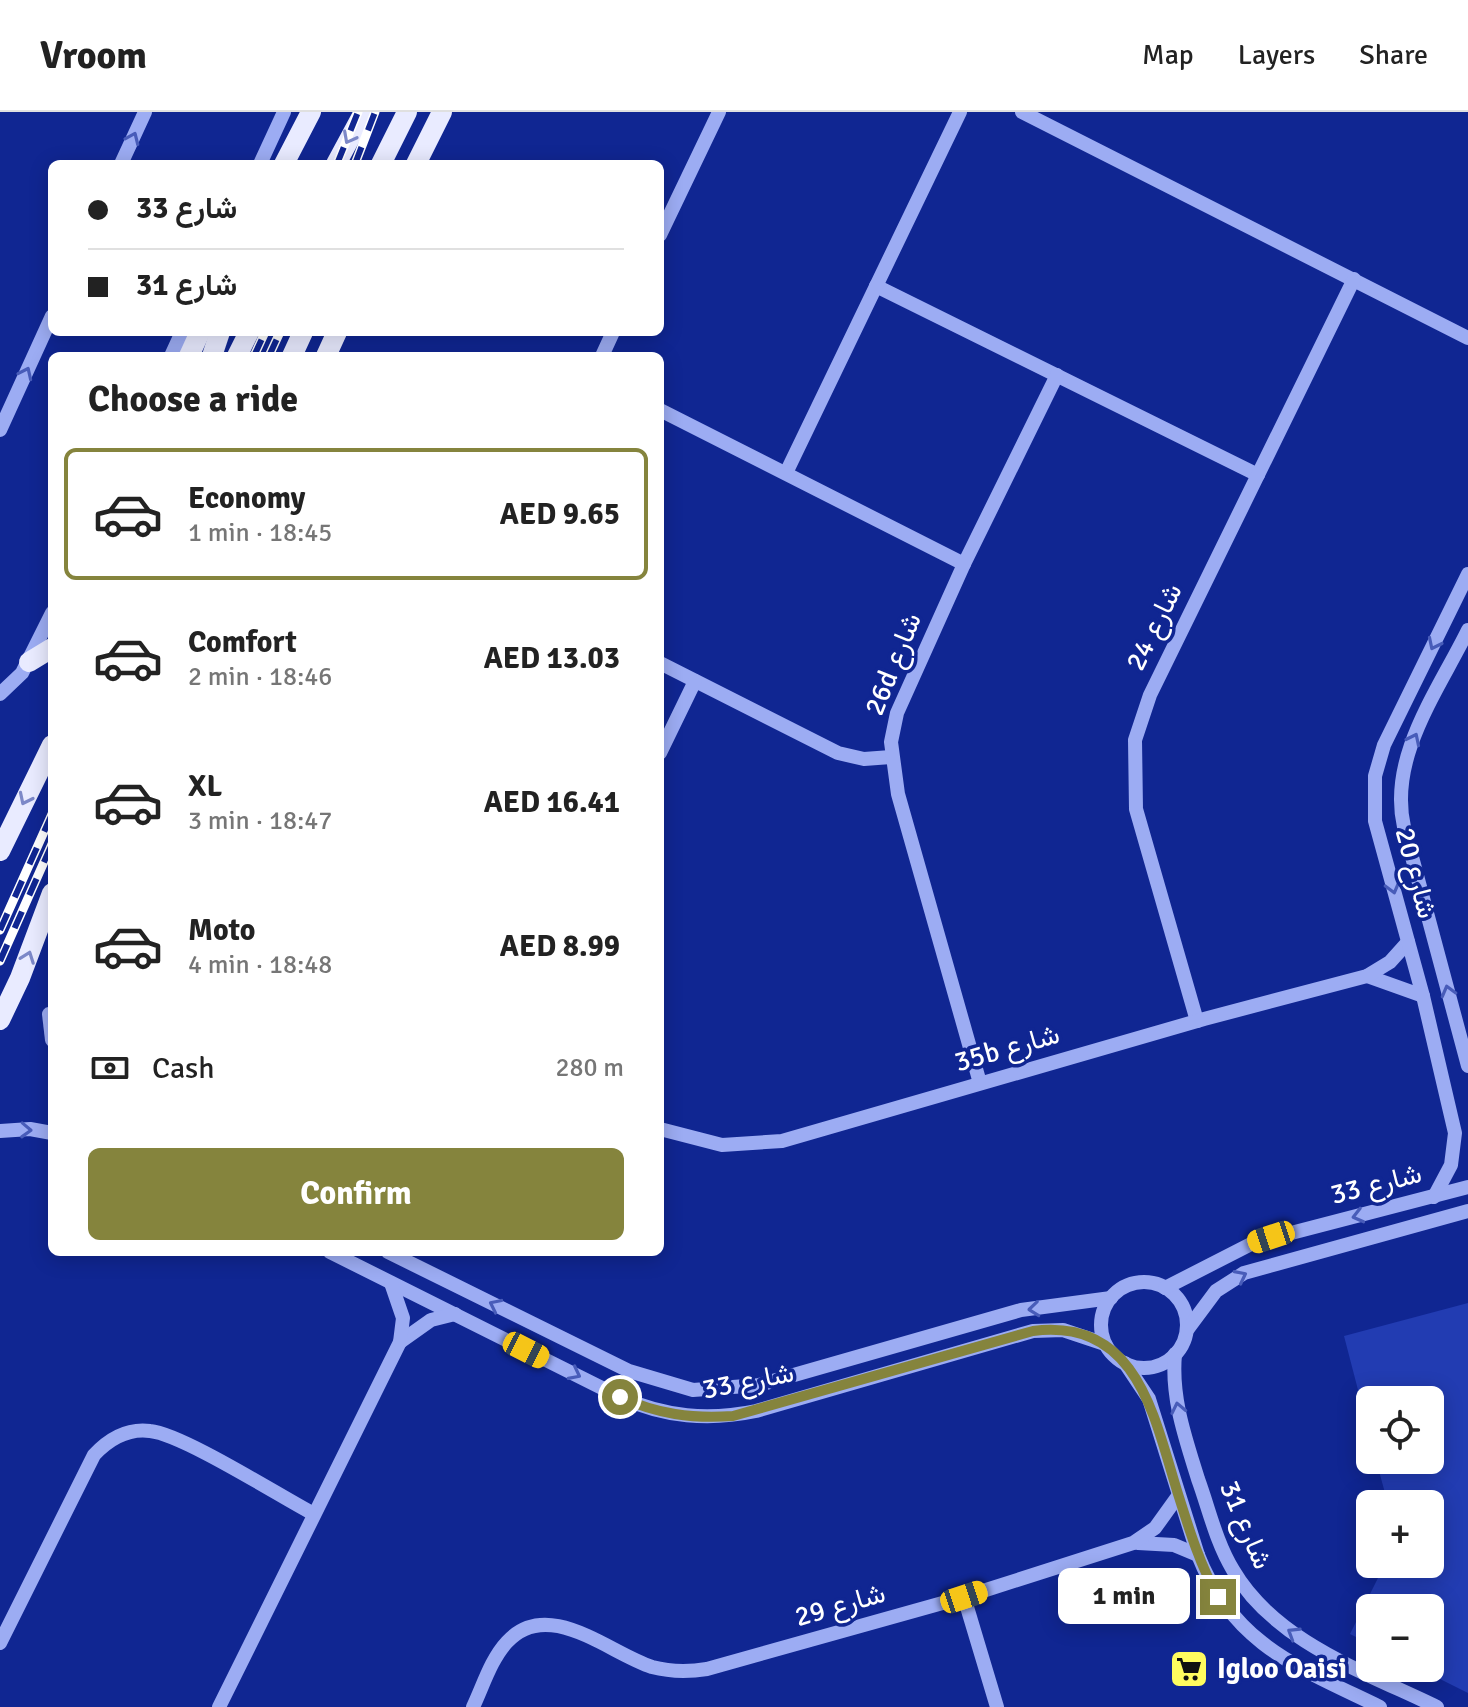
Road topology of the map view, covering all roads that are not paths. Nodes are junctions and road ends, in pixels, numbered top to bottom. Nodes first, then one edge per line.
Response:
1 (145, 112) edge
2 (284, 112) edge
3 (311, 112) edge
4 (364, 112) edge
5 (407, 112) edge
6 (442, 112) edge
7 (719, 112) edge
8 (960, 112) edge
9 (1022, 112) edge
10 (123, 160) edge
11 (262, 160) edge
12 (286, 160) edge
13 (338, 160) edge
14 (383, 160) edge
15 (418, 160) edge
16 (664, 227) edge
17 (1354, 279) junction
18 (876, 286) junction
19 (48, 325) edge
20 (1466, 336) edge
21 (1057, 375) junction
22 (664, 412) edge
23 (0, 430) edge
24 (786, 473) junction
25 (1258, 475) junction
26 (964, 564) junction
27 (1468, 574) edge
28 (48, 622) edge
29 (1468, 630) edge
30 (48, 650) edge
31 (29, 662) junction
32 (664, 665) edge
33 (695, 681) junction
34 (0, 694) edge
35 (664, 745) edge
36 (48, 753) edge
37 (891, 757) junction
38 (0, 851) edge
39 (48, 904) edge
40 (1408, 942) junction
41 (1367, 976) junction
42 (1423, 996) junction
43 (0, 1020) edge
44 (1197, 1021) junction
45 (1468, 1066) edge
46 (980, 1083) junction
47 (664, 1130) edge
48 (0, 1131) edge
49 (48, 1132) edge
50 (1468, 1187) edge
51 (1434, 1197) junction
52 (1468, 1211) edge
53 (338, 1256) edge
54 (396, 1256) edge
55 (391, 1283) junction
56 (1165, 1288) junction
57 (1111, 1298) junction
58 (455, 1314) junction
59 (1187, 1330) junction
60 (400, 1342) junction
61 (1105, 1344) junction
62 (1175, 1354) junction
63 (1125, 1363) junction
64 (1178, 1496) junction
65 (312, 1513) junction
66 (1133, 1543) junction
67 (1198, 1555) junction
68 (964, 1597) junction
69 (0, 1643) edge
70 (219, 1707) edge
71 (473, 1707) edge
72 (997, 1707) edge
73 (1380, 1707) edge
74 (1437, 1707) edge

10 -> 1 street
2 - 11 street
3 - 12 main road
4 -> 13 main road
5 - 14 main road
6 - 15 main road
7 - 16 street
8 - 18 street
9 - 17 street
17 - 20 street
17 - 25 street, شارع 24
18 - 21 street
18 - 24 street
23 -> 19 street
21 - 25 street
21 - 26 street, 26d شارع
22 - 24 street
24 - 26 street
25 - 44 street, شارع 24
26 - 37 street, 26d شارع
27 -> 40 street, شارع 20
28 - 31 street
45 -> 29 street, شارع 20
30 - 31 main road
31 - 34 street
32 - 33 street
33 - 35 street
33 - 37 street
36 -> 38 main road
37 - 46 street, 26d شارع
43 -> 39 main road
40 - 41 street, 35b شارع
40 - 42 street, شارع 20
41 - 42 street
41 - 44 street, 35b شارع
42 - 51 street, شارع 20
44 - 46 street, 35b شارع
46 - 47 street, 35b شارع
48 -> 49 street
50 - 51 street, شارع 33
51 -> 56 street, شارع 33
59 -> 52 street, شارع 33
53 - 55 street, شارع 33
57 -> 54 street, شارع 33
55 - 58 street, شارع 33
55 - 60 street
56 - 57 street
56 - 59 street
57 - 61 street
58 - 60 street
58 -> 61 street, شارع 33
59 - 62 street
60 - 65 street
61 - 63 street
62 - 63 street
74 -> 62 street, شارع 31
63 - 64 street, شارع 31
64 - 66 street, شارع 29
64 - 67 street, شارع 31
65 - 69 street
65 - 70 street
66 - 67 street, شارع 29
66 - 68 street, شارع 29
67 - 73 street, شارع 31
68 - 71 street, شارع 29
68 - 72 street

